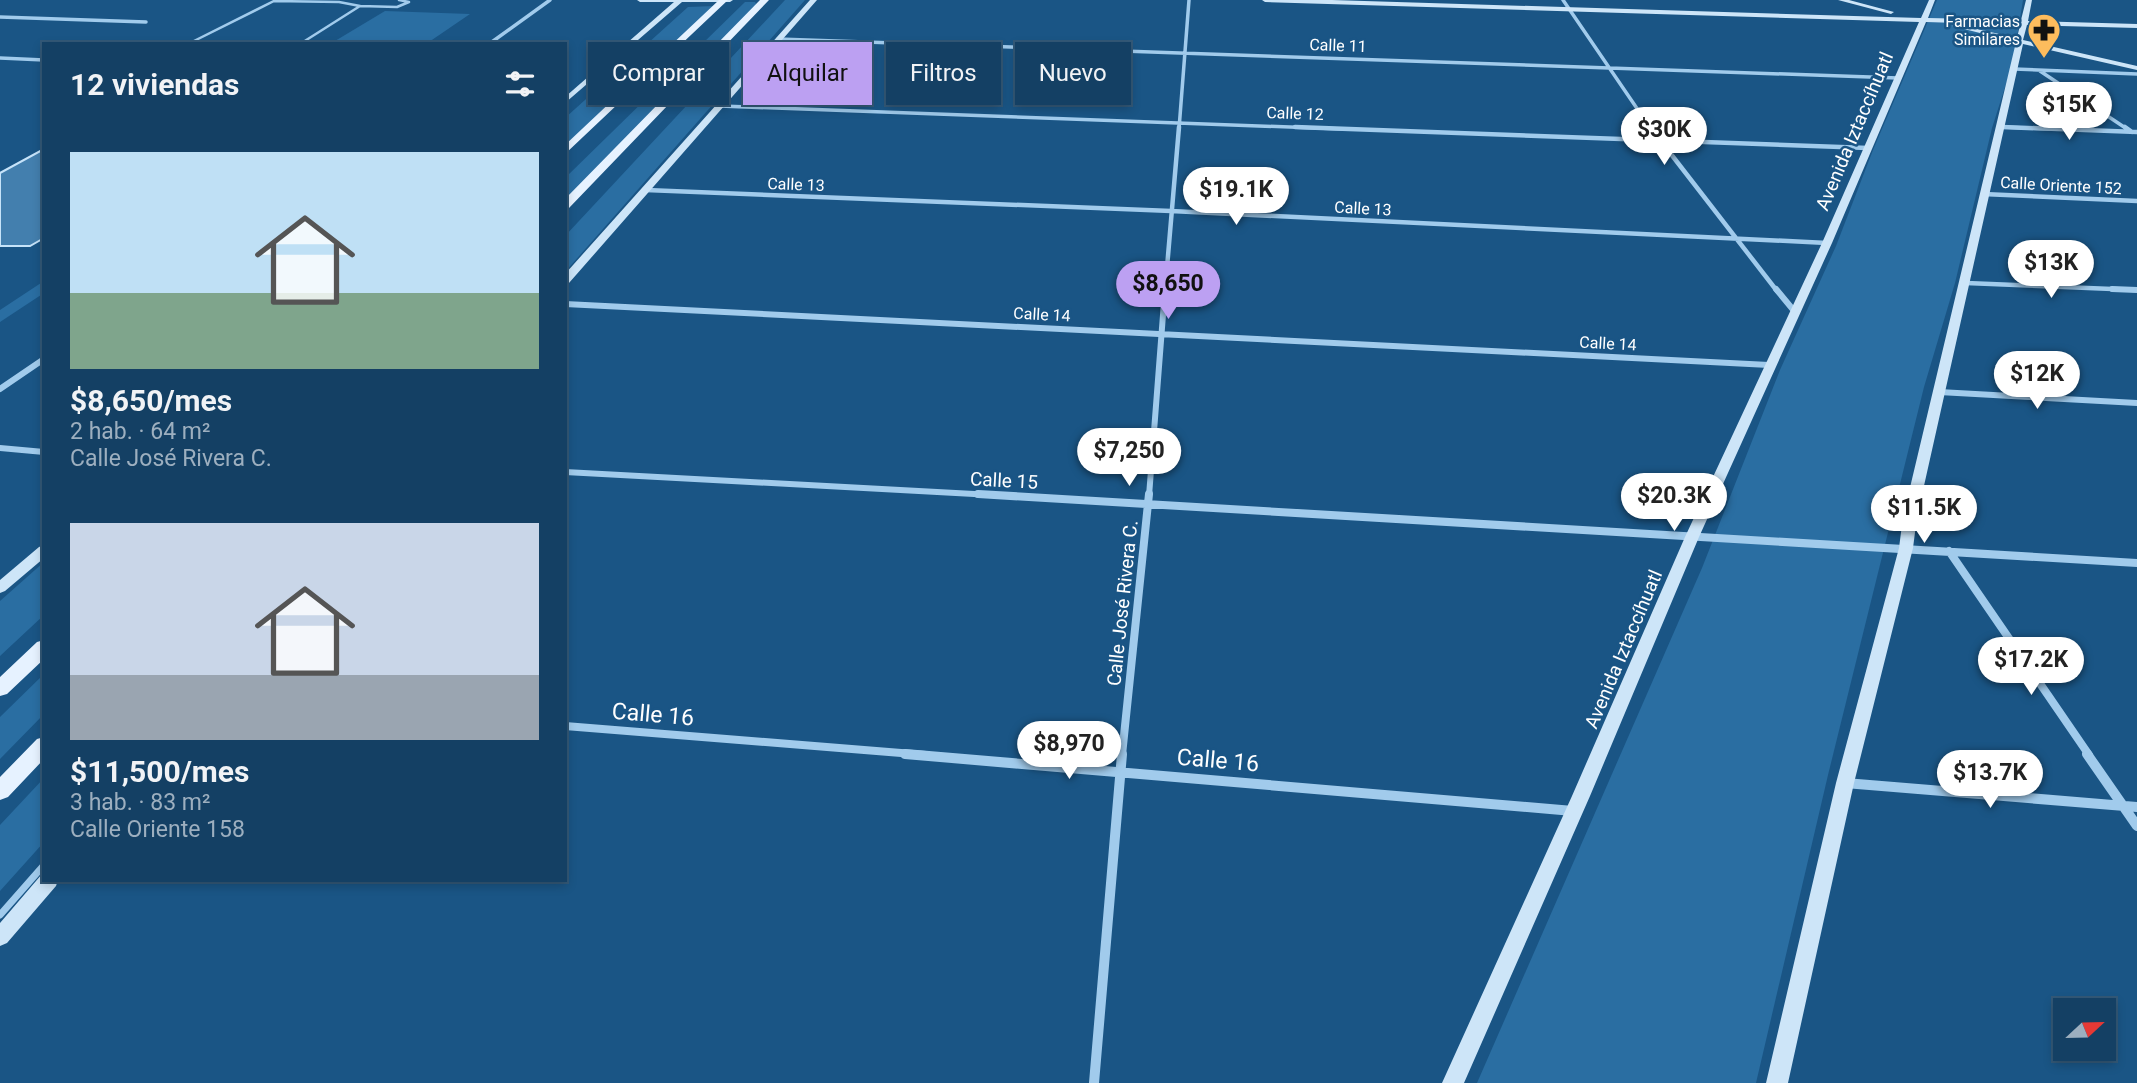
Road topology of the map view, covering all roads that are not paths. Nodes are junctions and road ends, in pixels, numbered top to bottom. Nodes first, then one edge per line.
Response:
1 (399, 0) edge
2 (550, 0) edge
3 (640, 0) edge
4 (723, 0) edge
5 (730, 0) edge
6 (765, 0) edge
7 (814, 0) edge
8 (1189, 0) edge
9 (1265, 0) edge
10 (1563, 0) edge
11 (1841, 0) edge
12 (1932, 0) edge
13 (2029, 0) edge
14 (680, 1) edge
15 (339, 2) edge
16 (360, 6) junction
17 (1569, 9) junction
18 (0, 17) edge
19 (1922, 19) junction
20 (146, 22) dead end
21 (2026, 22) junction
22 (2137, 26) edge
23 (778, 39) junction
24 (2022, 41) junction
25 (192, 42) edge
26 (303, 42) edge
27 (492, 42) edge
28 (1185, 52) junction
29 (0, 58) edge
30 (42, 60) edge
31 (1608, 66) junction
32 (2137, 68) edge
33 (2014, 69) junction
34 (2039, 71) junction
35 (2137, 74) edge
36 (1898, 78) junction
37 (567, 99) edge
38 (720, 106) junction
39 (1178, 121) junction
40 (2001, 127) junction
41 (2136, 133) edge
42 (1659, 139) junction
43 (567, 148) edge
44 (1868, 148) junction
45 (646, 190) junction
46 (1983, 194) junction
47 (2137, 201) edge
48 (567, 204) edge
49 (1171, 211) junction
50 (1731, 237) junction
51 (1826, 243) junction
52 (567, 279) edge
53 (1966, 283) junction
54 (2137, 290) edge
55 (567, 304) edge
56 (1795, 312) junction
57 (1162, 334) junction
58 (42, 360) edge
59 (1769, 365) junction
60 (0, 389) edge
61 (1939, 392) junction
62 (2137, 403) edge
63 (0, 448) edge
64 (42, 452) edge
65 (567, 472) edge
66 (1149, 503) junction
67 (1692, 537) junction
68 (1906, 548) junction
69 (1950, 551) junction
70 (42, 552) edge
71 (2137, 563) edge
72 (0, 588) edge
73 (42, 649) edge
74 (0, 689) edge
75 (567, 726) edge
76 (42, 748) edge
77 (1120, 771) junction
78 (1844, 783) junction
79 (0, 791) edge
80 (2123, 806) junction
81 (2137, 807) edge
82 (1575, 811) junction
83 (2137, 826) edge
84 (42, 867) edge
85 (47, 882) edge
86 (0, 915) edge
87 (0, 937) edge
88 (1094, 1083) edge
89 (1453, 1083) edge
90 (1777, 1083) edge

1 - 16 lane
2 - 27 street
3 - 14 main road
4 - 5 main road
4 - 14 main road
4 - 43 main road
6 - 48 main road
7 - 23 main road
8 - 28 street, Calle José Rivera C.
9 - 17 main road
10 - 17 street
11 - 19 main road
12 - 19 main road, Avenida Iztaccíhuatl
13 - 21 main road
14 - 37 main road
15 - 16 lane
15 - 25 lane
16 - 26 lane
17 - 19 main road
17 - 31 street
18 - 20 street
19 - 21 main road
19 - 24 main road
19 - 36 main road, Avenida Iztaccíhuatl
21 - 22 main road
21 - 24 main road
23 - 28 street, Calle 11
23 - 38 main road
24 - 32 main road
24 - 33 main road
28 - 31 street, Calle 11
28 - 39 street, Calle José Rivera C.
29 - 30 street
31 - 36 street, Calle 11
31 - 42 street
33 - 34 street
33 - 40 main road
34 - 35 street
34 - 41 street
36 - 44 main road, Avenida Iztaccíhuatl
38 - 39 street, Calle 12
38 - 45 main road
39 - 42 street, Calle 12
39 - 49 street, Calle José Rivera C.
40 - 41 street
40 - 46 main road
42 - 44 street, Calle 12
42 - 50 street
44 - 51 main road, Avenida Iztaccíhuatl
45 - 49 street, Calle 13
45 - 52 main road
46 - 47 street, Calle Oriente 152
46 - 53 main road
49 - 50 street, Calle 13
49 - 57 street, Calle José Rivera C.
50 - 51 street, Calle 13
50 - 56 street
51 - 56 main road, Avenida Iztaccíhuatl
53 - 54 street
53 - 61 main road
55 - 57 street, Calle 14
56 - 59 main road, Avenida Iztaccíhuatl
57 - 59 street, Calle 14
57 - 66 street, Calle José Rivera C.
58 - 60 street
59 - 67 main road, Avenida Iztaccíhuatl
61 - 62 street
61 - 68 main road
63 - 64 street
65 - 66 street, Calle 15
66 - 67 street, Calle 15
66 - 77 street, Calle José Rivera C.
67 - 68 street, Calle 15
67 - 82 main road, Avenida Iztaccíhuatl
68 - 69 street, Calle 15
68 - 78 main road
69 - 71 street, Calle 15
69 - 80 street
70 - 72 main road
73 - 74 main road
75 - 77 street, Calle 16
76 - 79 main road
77 - 82 street, Calle 16
77 - 88 street, Calle José Rivera C.
78 - 80 street
78 - 90 main road
80 - 81 street
80 - 83 street
82 - 89 main road, Avenida Iztaccíhuatl
84 - 86 lane
85 - 87 main road

